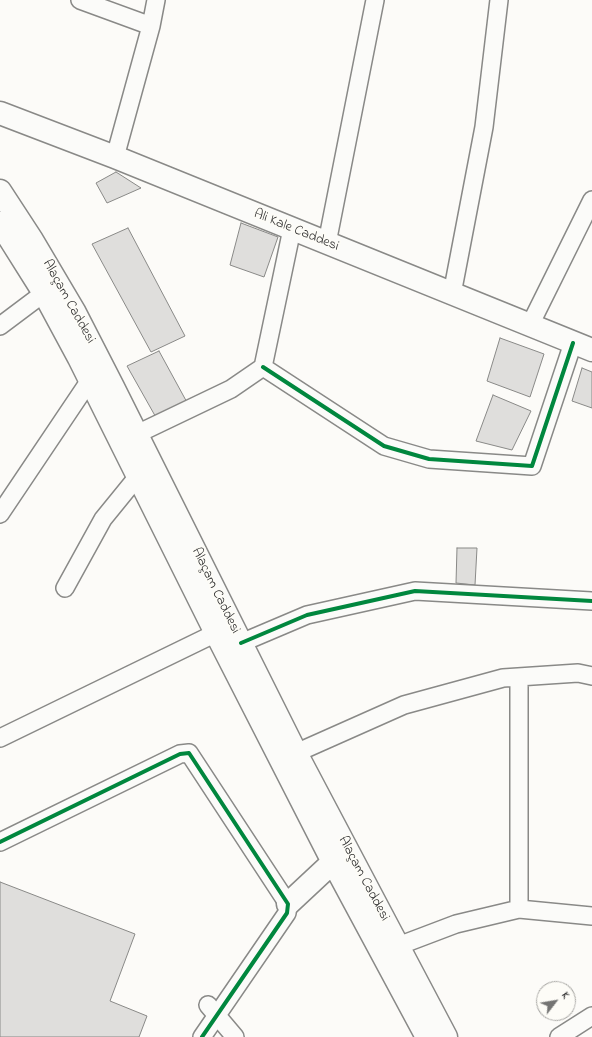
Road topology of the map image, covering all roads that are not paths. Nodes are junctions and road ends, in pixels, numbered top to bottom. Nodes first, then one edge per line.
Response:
1 (80, 0) edge
2 (156, 0) edge
3 (375, 0) edge
4 (500, 0) edge
5 (151, 26) junction
6 (0, 113) edge
7 (115, 157) junction
8 (0, 191) edge
9 (592, 200) edge
10 (0, 223) edge
11 (292, 229) junction
12 (327, 243) junction
13 (44, 293) junction
14 (452, 294) junction
15 (530, 325) junction
16 (0, 326) edge
17 (583, 346) edge
18 (263, 367) junction
19 (98, 376) junction
20 (137, 434) junction
21 (138, 476) junction
22 (0, 514) edge
23 (65, 588) dead end
24 (592, 601) edge
25 (226, 613) junction
26 (216, 633) junction
27 (241, 643) junction
28 (592, 676) edge
29 (519, 677) junction
30 (0, 738) edge
31 (296, 753) junction
32 (0, 842) edge
33 (341, 858) junction
34 (288, 904) junction
35 (519, 909) junction
36 (592, 916) edge
37 (398, 946) junction
38 (213, 1010) junction
39 (592, 1016) edge
40 (202, 1037) edge
41 (235, 1037) edge
42 (427, 1037) edge
43 (446, 1037) edge
44 (559, 1037) edge

1 - 5 street
2 - 5 street
3 - 12 street
4 - 14 street
5 - 7 street
6 - 7 main road, Ali Kale Caddesi
7 - 11 main road, Ali Kale Caddesi
8 - 19 main road, Alaçam Caddesi
9 - 15 street
10 - 13 main road, Alaçam Caddesi
11 - 12 main road, Ali Kale Caddesi
11 - 18 street
12 - 14 main road, Ali Kale Caddesi
13 - 16 street
13 - 19 main road, Alaçam Caddesi
14 - 15 main road, Ali Kale Caddesi
15 - 17 main road, Ali Kale Caddesi
17 - 18 street
18 - 20 street
19 - 20 main road, Alaçam Caddesi
19 - 21 main road, Alaçam Caddesi
19 - 22 street
20 - 25 main road, Alaçam Caddesi
21 - 23 street
21 - 26 main road, Alaçam Caddesi
24 - 27 street
25 - 26 main road
25 - 27 main road, Alaçam Caddesi
26 - 27 main road
26 - 30 street
26 - 33 main road, Alaçam Caddesi
27 - 31 main road, Alaçam Caddesi
28 - 29 street
29 - 31 street
29 - 35 street
31 - 33 main road, Alaçam Caddesi
32 - 34 street
33 - 34 main road
33 - 37 main road, Alaçam Caddesi
33 - 42 main road, Alaçam Caddesi
34 - 38 street
35 - 36 street
35 - 37 street
37 - 43 main road, Alaçam Caddesi
38 - 40 street
38 - 41 street
39 - 44 street

